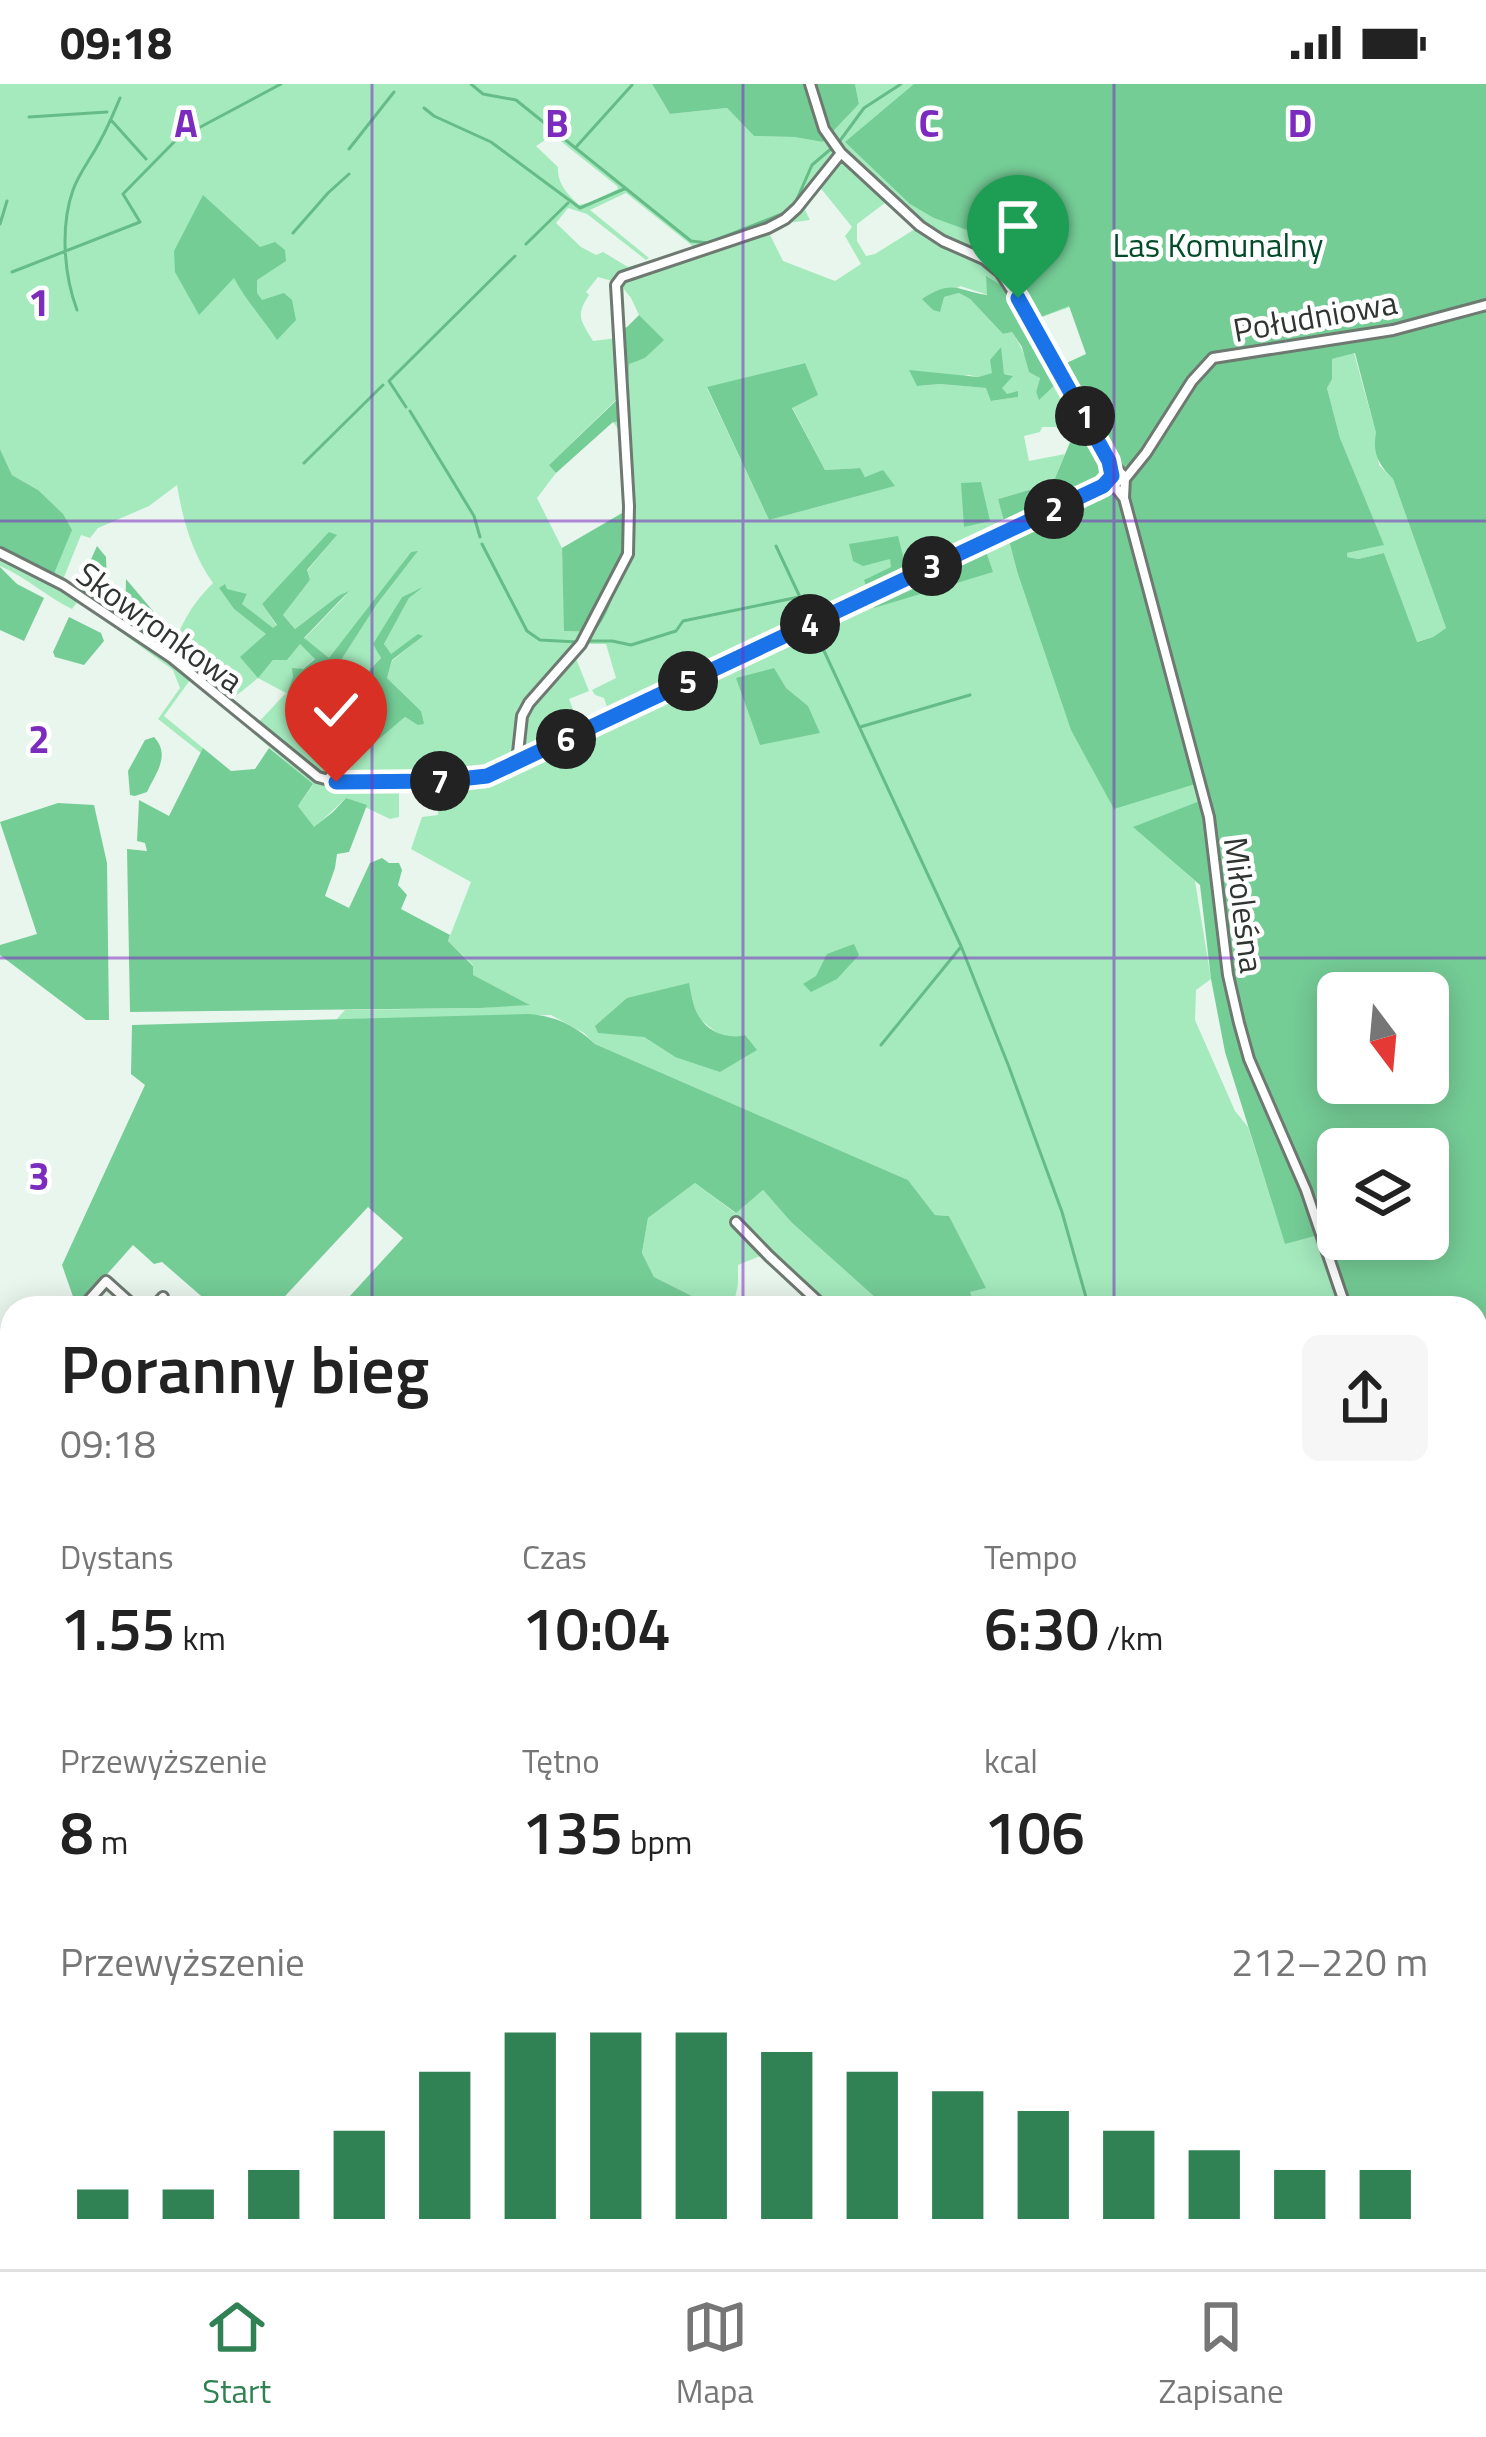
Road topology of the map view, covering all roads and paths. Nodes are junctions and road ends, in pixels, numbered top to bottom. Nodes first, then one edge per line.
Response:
1 (810, 84) edge
2 (837, 148) junction
3 (1486, 305) edge
4 (1116, 480) junction
5 (0, 553) edge
6 (517, 762) junction
7 (490, 774) junction
8 (495, 785) dead end
9 (736, 1222) dead end
10 (93, 1296) edge
11 (123, 1296) edge
12 (812, 1296) edge
13 (1342, 1296) edge

1 - 2 street
2 - 4 street, Miłoleśna
2 - 6 street
3 - 4 street, Południowa
4 - 6 street
4 - 13 street, Miłoleśna
5 - 7 street, Skowronkowa
6 - 7 street
7 - 8 street
9 - 12 street
10 - 11 street

